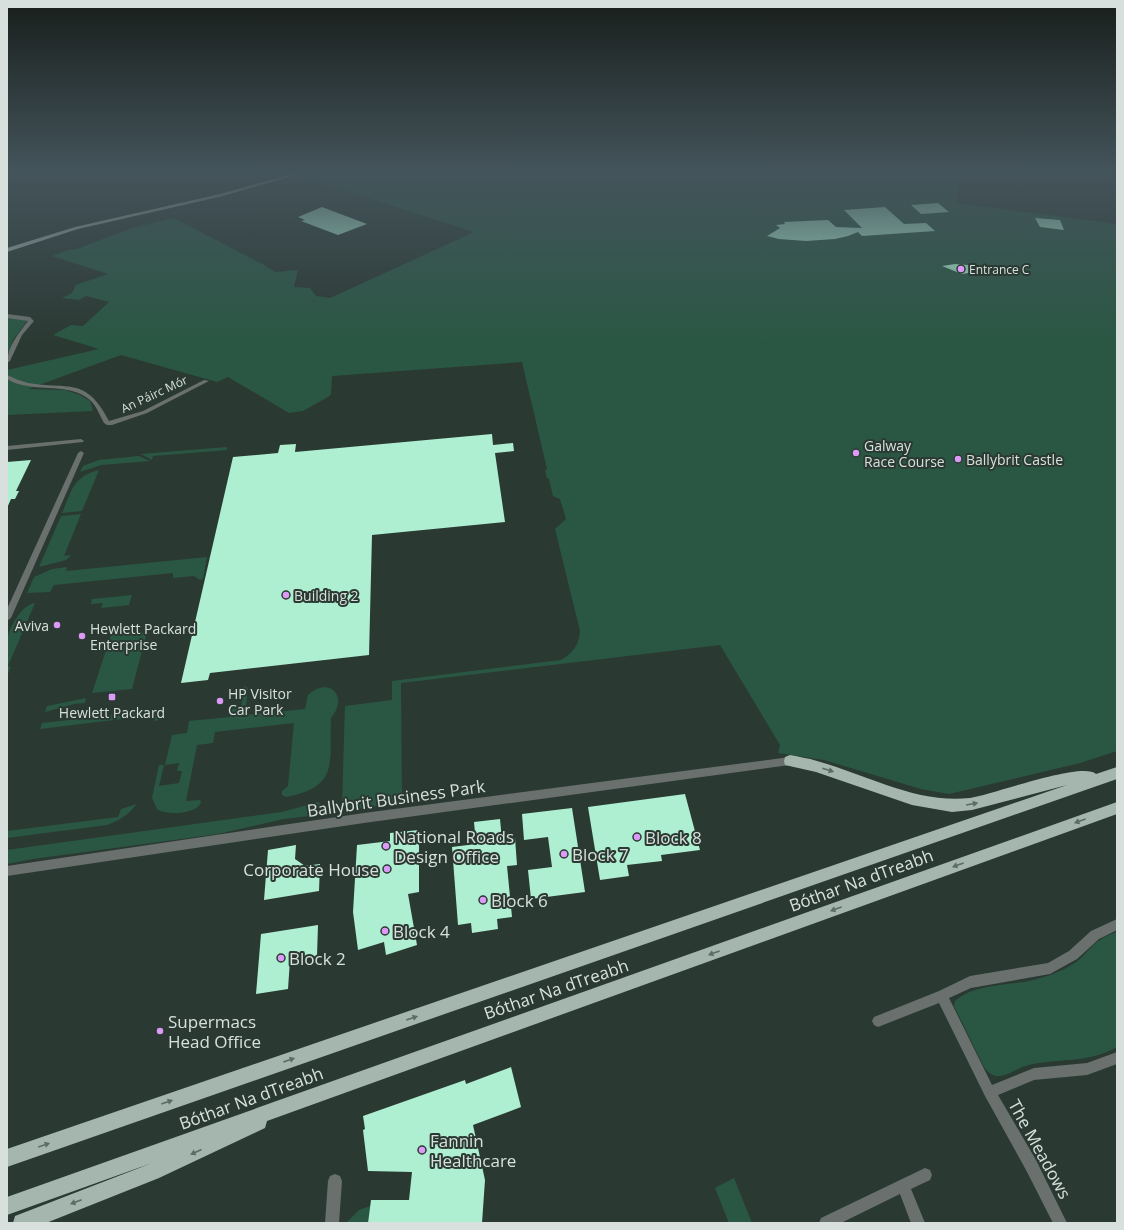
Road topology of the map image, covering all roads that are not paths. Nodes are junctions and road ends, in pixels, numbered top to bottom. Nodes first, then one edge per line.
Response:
1 (80, 227) edge
2 (7, 250) edge
3 (7, 316) edge
4 (7, 361) edge
5 (7, 377) edge
6 (206, 381) dead end
7 (81, 441) dead end
8 (7, 448) edge
9 (81, 453) dead end
10 (7, 618) edge
11 (790, 761) joint
12 (1111, 774) edge
13 (1117, 808) edge
14 (7, 871) edge
15 (1117, 924) edge
16 (942, 996) junction
17 (878, 1021) dead end
18 (1117, 1058) edge
19 (989, 1092) junction
20 (320, 1094) junction
21 (7, 1158) edge
22 (925, 1175) dead end
23 (335, 1181) dead end
24 (903, 1186) junction
25 (7, 1206) edge
26 (22, 1223) edge
27 (332, 1223) edge
28 (826, 1223) edge
29 (918, 1223) edge
30 (1060, 1223) edge

1 - 2 main road
3 - 4 street
5 - 6 street, An Páirc Mór
7 - 8 street
9 - 10 street
11 -> 12 highway
11 - 14 street, Ballybrit Business Park
21 -> 12 highway, Bóthar Na dTreabh
13 -> 20 highway, Bóthar Na dTreabh
15 - 16 street
16 - 17 street
16 - 19 street, The Meadows
18 - 19 street, The Meadows
19 - 30 street, The Meadows
20 - 25 highway, Bóthar Na dTreabh
20 -> 26 highway
22 - 24 street
23 - 27 street
24 - 28 street
24 - 29 street

